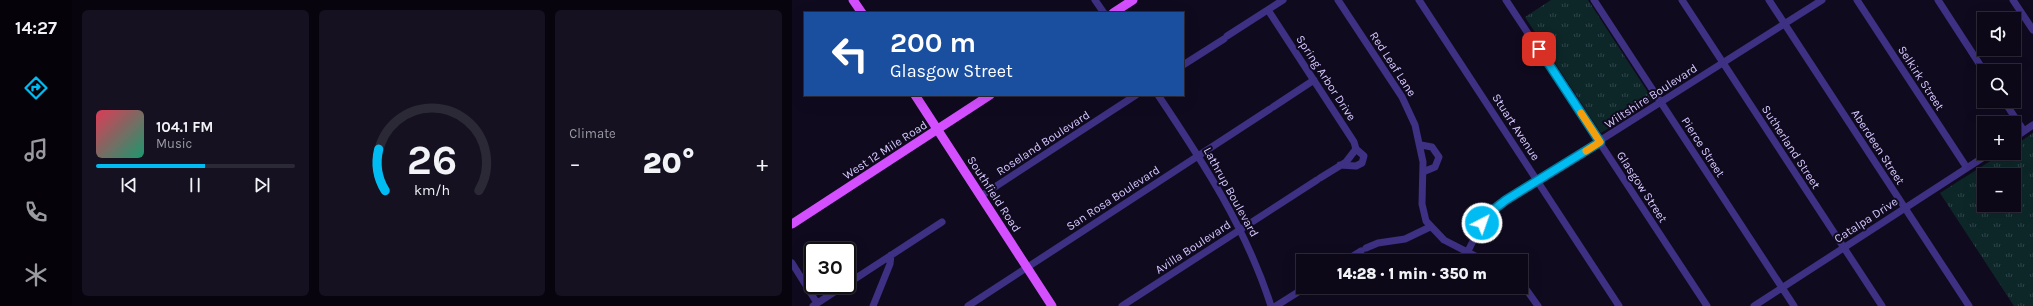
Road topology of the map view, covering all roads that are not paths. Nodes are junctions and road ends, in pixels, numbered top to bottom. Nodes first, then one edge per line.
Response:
1 (853, 0) edge
2 (1095, 0) edge
3 (1133, 0) edge
4 (1283, 0) edge
5 (1338, 0) edge
6 (1419, 0) edge
7 (1506, 0) edge
8 (1594, 0) edge
9 (1682, 0) edge
10 (1769, 0) edge
11 (1822, 0) edge
12 (1857, 0) edge
13 (1938, 0) edge
14 (2013, 0) edge
15 (1268, 10) junction
16 (861, 12) edge
17 (1103, 12) edge
18 (1115, 12) edge
19 (1784, 24) junction
20 (2033, 30) edge
21 (1723, 63) junction
22 (1184, 64) edge
23 (1979, 64) edge
24 (1314, 80) junction
25 (916, 96) edge
26 (989, 96) edge
27 (1134, 96) edge
28 (1159, 96) edge
29 (1661, 103) junction
30 (2009, 108) edge
31 (2033, 125) edge
32 (938, 130) junction
33 (2024, 131) junction
34 (2021, 133) edge
35 (1600, 142) junction
36 (1421, 145) junction
37 (1356, 150) junction
38 (1198, 155) junction
39 (1979, 160) edge
40 (1340, 165) junction
41 (1967, 168) junction
42 (1424, 172) junction
43 (1538, 182) junction
44 (981, 196) junction
45 (1905, 208) junction
46 (942, 222) dead end
47 (792, 224) edge
48 (1430, 227) junction
49 (1240, 229) junction
50 (1844, 248) junction
51 (1467, 253) joint
52 (1356, 254) edge
53 (891, 255) junction
54 (792, 264) edge
55 (1027, 267) junction
56 (856, 278) edge
57 (1782, 287) junction
58 (1528, 292) edge
59 (1296, 293) edge
60 (830, 294) edge
61 (815, 304) edge
62 (873, 306) edge
63 (968, 306) edge
64 (1052, 306) edge
65 (1122, 306) edge
66 (1270, 306) edge
67 (1276, 306) edge
68 (1538, 306) edge
69 (1619, 306) edge
70 (1707, 306) edge
71 (1754, 306) edge
72 (1794, 306) edge
73 (1882, 306) edge
74 (1969, 306) edge

1 - 16 main road
2 - 17 street
3 - 18 main road
4 - 15 street
5 - 36 street, Red Leaf Lane
6 - 43 street, Stuart Avenue
7 - 35 street, Glasgow Street
8 - 29 street, Pierce Street
9 - 21 street, Sutherland Street
10 - 19 street, Aberdeen Street
11 - 19 street, Wiltshire Boulevard
12 - 41 street, Selkirk Street
13 - 23 street
14 - 20 street
15 - 22 street
15 - 24 street, Spring Arbor Drive
19 - 21 street, Wiltshire Boulevard
19 - 45 street, Aberdeen Street
21 - 29 street, Wiltshire Boulevard
21 - 50 street, Sutherland Street
24 - 37 street, Spring Arbor Drive
24 - 38 street, San Rosa Boulevard
25 - 32 main road, Southfield Road
26 - 32 main road, West 12 Mile Road
27 - 44 street, Roseland Boulevard
28 - 38 street, Lathrup Boulevard
29 - 35 street, Wiltshire Boulevard
29 - 57 street, Pierce Street
30 - 33 street
31 - 33 street
32 - 44 main road, Southfield Road
32 - 47 main road, West 12 Mile Road
33 - 34 street
35 - 43 street, Wiltshire Boulevard
35 - 70 street, Glasgow Street
36 - 42 street, Red Leaf Lane
36 - 42 street
37 - 40 street, Avilla Boulevard
37 - 40 street, Spring Arbor Drive
38 - 49 street, Lathrup Boulevard
38 - 55 street, San Rosa Boulevard
39 - 41 street, Catalpa Drive
40 - 49 street, Avilla Boulevard
41 - 45 street, Catalpa Drive
42 - 48 street, Red Leaf Lane
43 - 51 street, Wiltshire Boulevard
43 - 69 street, Stuart Avenue
44 - 55 main road, Southfield Road
45 - 50 street, Catalpa Drive
45 - 74 street, Aberdeen Street
46 - 53 street
48 - 51 street, Red Leaf Lane
48 - 52 street
49 - 65 street, Avilla Boulevard
49 - 66 street, Lathrup Boulevard
50 - 57 street, Catalpa Drive
50 - 73 street, Sutherland Street
53 - 56 street
53 - 62 street
54 - 61 street
55 - 63 street, San Rosa Boulevard
55 - 64 main road, Southfield Road
57 - 71 street, Catalpa Drive
57 - 72 street, Pierce Street
58 - 68 street
59 - 67 street
60 - 61 street

